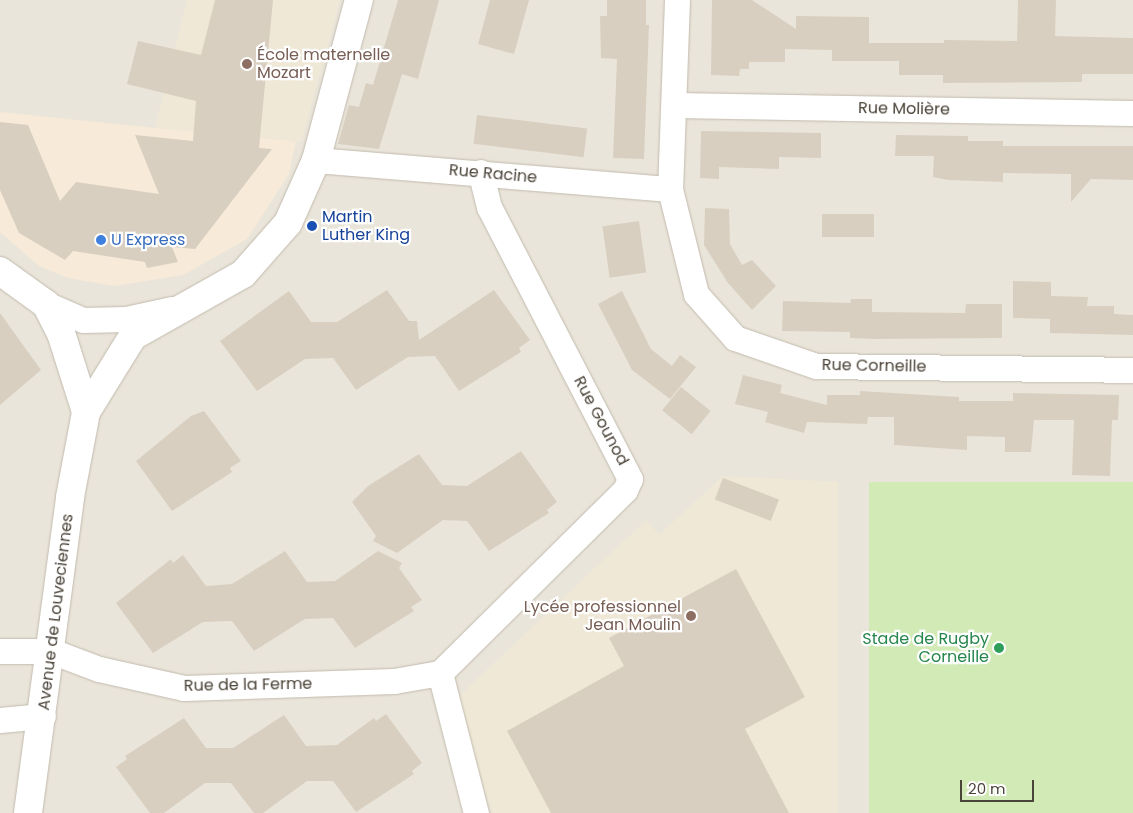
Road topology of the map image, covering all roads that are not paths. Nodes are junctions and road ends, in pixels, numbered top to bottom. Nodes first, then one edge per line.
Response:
1 (359, 0) edge
2 (677, 0) edge
3 (674, 105) junction
4 (1133, 113) edge
5 (316, 160) junction
6 (480, 172) junction
7 (670, 189) junction
8 (0, 271) edge
9 (46, 304) junction
10 (177, 308) junction
11 (1133, 370) edge
12 (86, 412) junction
13 (0, 651) edge
14 (51, 651) junction
15 (440, 673) junction
16 (43, 716) junction
17 (0, 720) edge
18 (28, 813) edge
19 (476, 813) edge

1 - 5 street, Avenue de Louveciennes
2 - 3 street, Rue Corneille
3 - 4 street, Rue Molière
3 - 7 street, Rue Corneille
5 - 6 street, Rue Racine
5 - 10 street, Avenue de Louveciennes
6 - 7 street, Rue Racine
6 - 15 street, Rue Gounod
7 - 11 street, Rue Corneille
8 - 9 street
9 - 10 street
9 - 12 street, Avenue de Louveciennes
10 - 12 street, Avenue de Louveciennes
12 - 14 street, Avenue de Louveciennes
13 - 14 street, Rue de la Ferme
14 - 15 street, Rue de la Ferme
14 - 16 street, Avenue de Louveciennes
15 - 19 street
16 - 17 street
16 - 18 street, Avenue de Louveciennes

